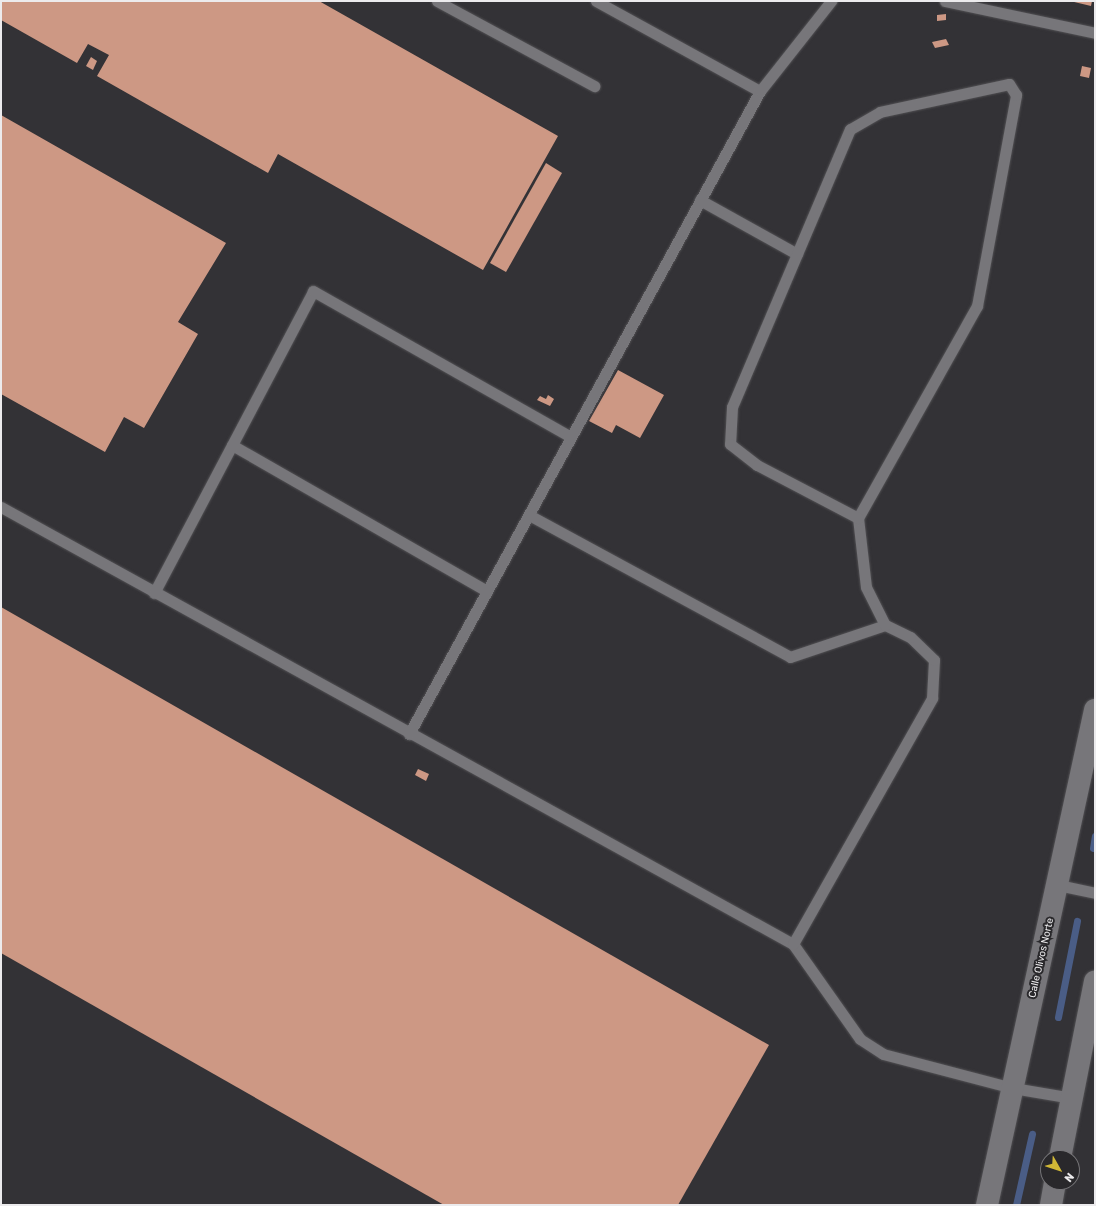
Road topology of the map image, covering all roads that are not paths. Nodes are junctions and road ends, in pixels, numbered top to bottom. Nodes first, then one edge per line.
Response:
1 (437, 1) edge
2 (596, 1) edge
3 (945, 1) edge
4 (832, 2) edge
5 (1095, 33) edge
6 (594, 86) dead end
7 (760, 91) junction
8 (700, 200) junction
9 (797, 254) junction
10 (571, 437) junction
11 (232, 445) junction
12 (1, 507) edge
13 (529, 515) junction
14 (858, 518) junction
15 (487, 591) junction
16 (154, 593) junction
17 (885, 626) junction
18 (1095, 710) edge
19 (409, 734) junction
20 (1058, 885) junction
21 (1095, 893) edge
22 (793, 944) junction
23 (1095, 981) edge
24 (1013, 1088) junction
25 (1072, 1098) junction
26 (1062, 1150) edge
27 (987, 1205) edge

1 - 6 lane
2 - 7 lane
3 - 5 lane
4 - 7 lane
7 - 8 lane
8 - 9 lane
8 - 10 lane
9 - 14 lane
9 - 14 lane
10 - 11 lane
10 - 13 lane
11 - 15 lane
11 - 16 lane
12 - 16 lane
13 - 15 lane
13 - 17 lane
14 - 17 lane
15 - 19 lane
16 - 19 lane
17 - 22 lane
18 - 20 main road, Calle Olivos Norte
19 - 22 lane
20 - 21 lane
20 - 24 main road, Calle Olivos Norte
22 - 24 lane
23 - 25 main road
24 - 25 lane
24 - 27 main road, Calle Olivos Norte
25 - 26 main road

